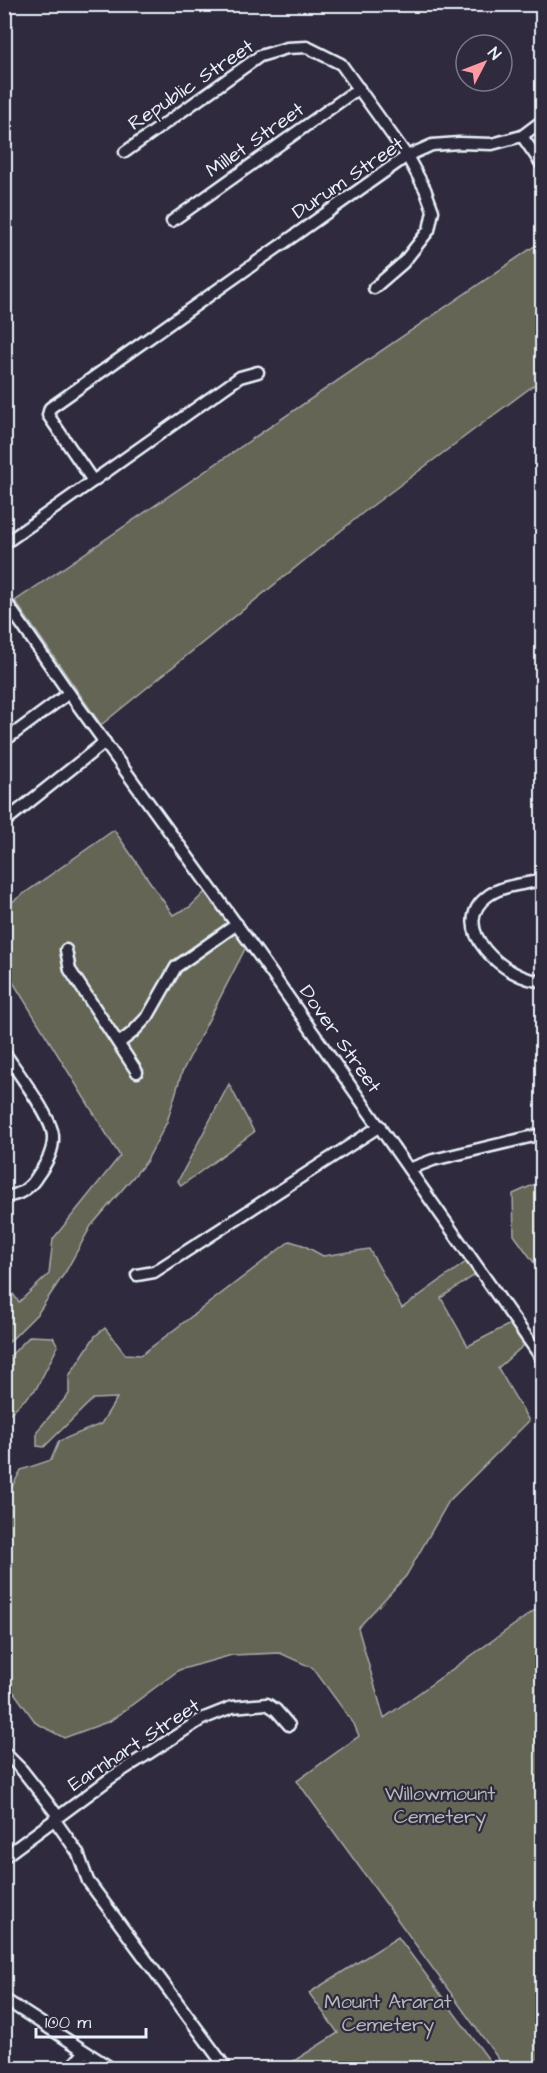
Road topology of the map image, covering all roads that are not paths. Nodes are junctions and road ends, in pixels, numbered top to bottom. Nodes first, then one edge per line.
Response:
1 (359, 88) junction
2 (543, 121) edge
3 (522, 136) junction
4 (125, 152) dead end
5 (407, 156) junction
6 (543, 165) edge
7 (172, 221) dead end
8 (374, 288) dead end
9 (258, 372) dead end
10 (93, 481) junction
11 (4, 544) edge
12 (4, 599) edge
13 (69, 693) junction
14 (4, 741) edge
15 (105, 742) junction
16 (4, 822) edge
17 (543, 880) edge
18 (237, 924) junction
19 (66, 950) dead end
20 (543, 981) edge
21 (119, 1043) junction
22 (4, 1052) edge
23 (137, 1072) dead end
24 (380, 1126) junction
25 (543, 1134) edge
26 (409, 1170) junction
27 (4, 1196) edge
28 (137, 1275) dead end
29 (543, 1359) edge
30 (290, 1725) dead end
31 (4, 1752) edge
32 (56, 1817) junction
33 (4, 1857) edge
34 (4, 2000) edge
35 (85, 2052) junction
36 (70, 2068) edge
37 (111, 2068) edge
38 (226, 2068) edge

1 - 4 street, Republic Street
1 - 5 street, Republic Street
1 - 7 street, Millet Street
2 - 3 street, Durum Street
3 - 5 street, Durum Street
3 - 6 street
5 - 8 street, Republic Street
5 - 10 street, Durum Street
9 - 10 street
10 - 11 street
12 - 13 street, Dover Street
13 - 14 street
13 - 15 street, Dover Street
15 - 16 street
15 - 18 street, Dover Street
17 - 20 street
18 - 21 street
18 - 24 street, Dover Street
19 - 21 street
21 - 23 street
22 - 27 street
24 - 26 street, Dover Street
24 - 28 street
25 - 26 street
26 - 29 street, Dover Street
30 - 32 street, Earnhart Street
31 - 32 street
32 - 33 street, Earnhart Street
32 - 38 street
34 - 35 street
35 - 36 street
35 - 37 street

